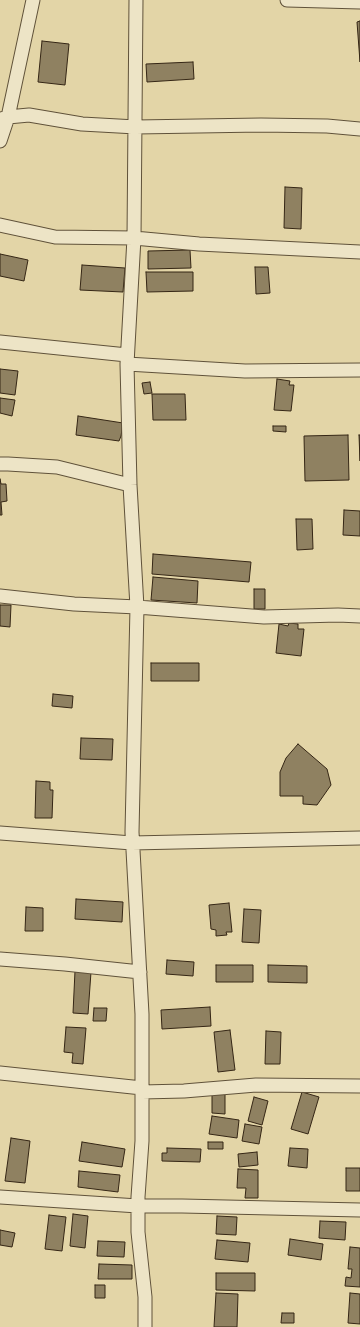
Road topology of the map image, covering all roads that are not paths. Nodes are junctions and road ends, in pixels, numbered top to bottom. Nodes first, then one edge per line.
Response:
1 (33, 0) edge
2 (136, 0) edge
3 (288, 0) edge
4 (360, 2) edge
5 (4, 118) edge
6 (136, 127) junction
7 (360, 129) edge
8 (0, 141) edge
9 (0, 225) edge
10 (134, 238) junction
11 (360, 252) edge
12 (0, 342) edge
13 (127, 360) junction
14 (360, 370) edge
15 (0, 464) edge
16 (130, 485) junction
17 (0, 596) edge
18 (137, 607) junction
19 (360, 616) edge
20 (0, 833) edge
21 (360, 838) edge
22 (132, 843) junction
23 (0, 960) edge
24 (140, 972) junction
25 (0, 1073) edge
26 (360, 1086) edge
27 (142, 1090) junction
28 (0, 1197) edge
29 (138, 1206) junction
30 (360, 1210) edge
31 (145, 1327) edge

1 - 5 street
2 - 6 street
3 - 4 street
5 - 6 street
5 - 8 street
6 - 7 street
6 - 10 street
9 - 10 street
10 - 11 street
10 - 13 street
12 - 13 street
13 - 14 street
13 - 16 street
15 - 16 street
16 - 18 street
17 - 18 street
18 - 19 street
18 - 22 street
20 - 22 street
21 - 22 street
22 - 24 street
23 - 24 street
24 - 27 street
25 - 27 street
26 - 27 street
27 - 29 street
28 - 29 street
29 - 30 street
29 - 31 street

